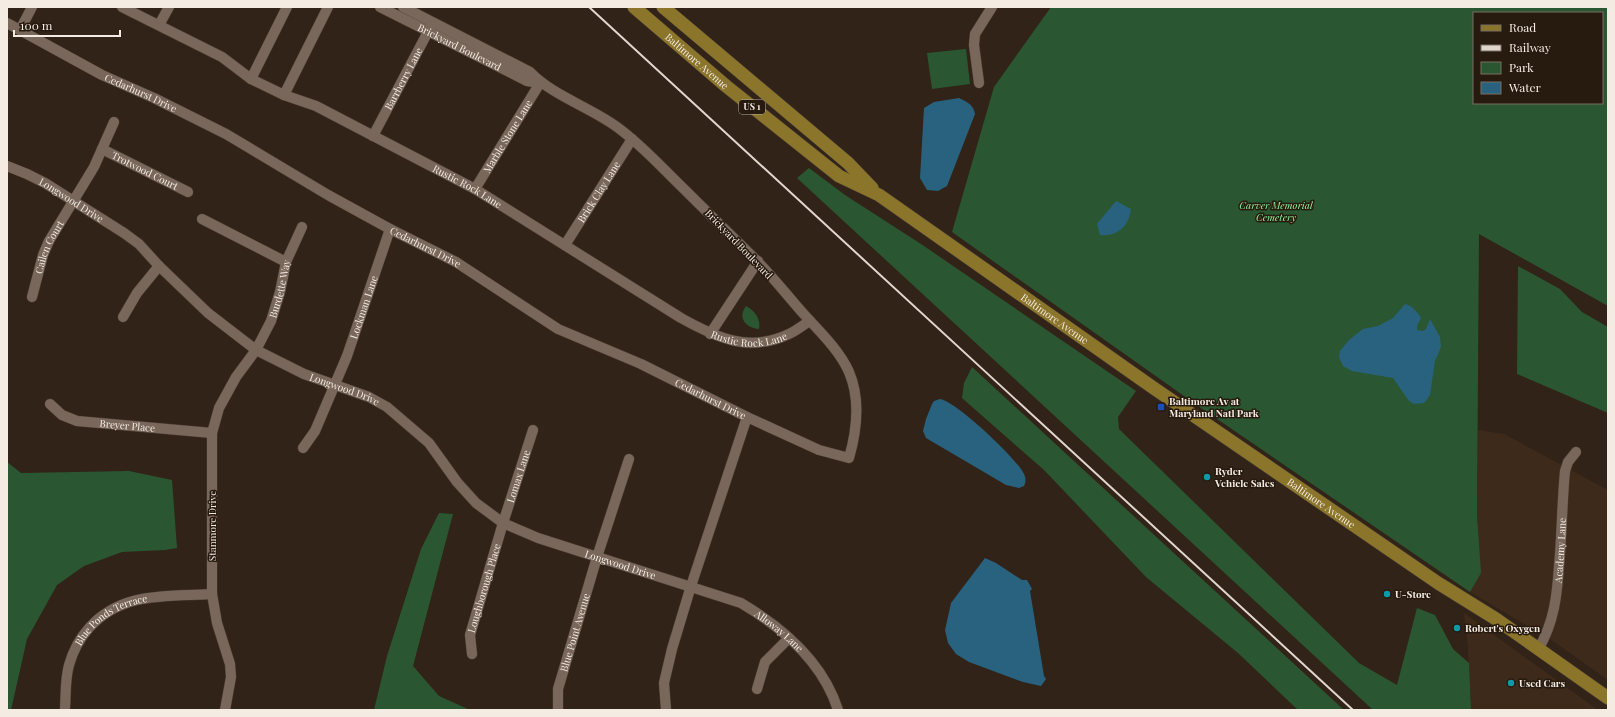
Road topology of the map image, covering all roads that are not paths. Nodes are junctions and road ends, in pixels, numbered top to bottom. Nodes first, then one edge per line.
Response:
1 (32, 7) edge
2 (122, 7) edge
3 (169, 7) edge
4 (288, 7) edge
5 (328, 7) edge
6 (380, 7) edge
7 (403, 7) edge
8 (634, 7) edge
9 (663, 7) edge
10 (987, 9) edge
11 (433, 22) junction
12 (7, 23) edge
13 (159, 25) junction
14 (20, 30) junction
15 (428, 32) junction
16 (251, 79) junction
17 (540, 83) junction
18 (979, 83) dead end
19 (284, 95) junction
20 (114, 122) dead end
21 (373, 136) junction
22 (632, 139) junction
23 (102, 149) junction
24 (7, 166) edge
25 (475, 189) junction
26 (188, 192) dead end
27 (879, 195) junction
28 (74, 200) junction
29 (202, 219) dead end
30 (302, 227) dead end
31 (390, 229) junction
32 (565, 245) junction
33 (286, 262) junction
34 (758, 262) junction
35 (159, 266) junction
36 (32, 297) dead end
37 (123, 317) dead end
38 (810, 321) junction
39 (710, 334) junction
40 (256, 350) junction
41 (334, 384) junction
42 (50, 404) dead end
43 (747, 416) junction
44 (534, 430) dead end
45 (212, 433) junction
46 (303, 448) dead end
47 (1576, 452) dead end
48 (849, 458) joint
49 (629, 459) dead end
50 (503, 523) junction
51 (597, 557) junction
52 (691, 586) junction
53 (212, 594) junction
54 (789, 638) junction
55 (1539, 648) junction
56 (472, 654) dead end
57 (757, 689) dead end
58 (1608, 698) edge
59 (65, 708) dead end
60 (224, 710) edge
61 (558, 710) edge
62 (666, 710) edge
63 (838, 710) edge

1 - 14 street
2 - 13 street, Rustic Rock Lane
3 - 13 street
4 - 16 street
5 - 19 street
6 - 15 street, Brickyard Boulevard
7 - 11 street, Brickyard Boulevard
8 - 27 main road, Baltimore Avenue / US 1
9 - 27 main road, Baltimore Avenue / US 1
10 - 18 street
11 - 15 street, Barrberry Lane
11 - 17 street, Brickyard Boulevard
12 - 14 street, Cedarhurst Drive
13 - 16 street, Rustic Rock Lane
14 - 31 street, Cedarhurst Drive
15 - 17 street, Brickyard Boulevard
15 - 21 street, Barrberry Lane
16 - 19 street, Rustic Rock Lane
17 - 22 street, Brickyard Boulevard
17 - 25 street, Marble Stone Lane
19 - 21 street, Rustic Rock Lane
20 - 23 street, Cailen Court
21 - 25 street, Rustic Rock Lane
22 - 32 street, Brick Clay Lane
22 - 34 street, Brickyard Boulevard
23 - 26 street, Trotwood Court
23 - 28 street, Cailen Court
24 - 28 street, Longwood Drive
25 - 32 street, Rustic Rock Lane
27 - 55 main road, Baltimore Avenue / US 1
28 - 35 street, Longwood Drive
28 - 36 street, Cailen Court
29 - 33 street
30 - 33 street, Burdette Way
31 - 41 street, Lockman Lane
31 - 43 street, Cedarhurst Drive
32 - 39 street, Rustic Rock Lane
33 - 40 street, Burdette Way
34 - 38 street, Brickyard Boulevard
34 - 39 street
35 - 37 street
35 - 40 street, Longwood Drive
38 - 39 street, Rustic Rock Lane
38 - 48 street, Brickyard Boulevard
40 - 41 street, Longwood Drive
40 - 45 street, Stanmore Drive
41 - 46 street, Lockman Lane
41 - 50 street, Longwood Drive
42 - 45 street, Breyer Place
43 - 48 street, Cedarhurst Drive
43 - 52 street
44 - 50 street, Lomax Lane
45 - 53 street, Stanmore Drive
47 - 55 street, Academy Lane
49 - 51 street, Blue Point Avenue
50 - 51 street, Longwood Drive
50 - 56 street, Loughborough Place
51 - 52 street, Longwood Drive
51 - 61 street, Blue Point Avenue
52 - 54 street, Alloway Lane
52 - 62 street
53 - 59 street, Blue Ponds Terrace
53 - 60 street, Stanmore Drive
54 - 57 street
54 - 63 street, Alloway Lane
55 - 58 main road, Baltimore Avenue / US 1

